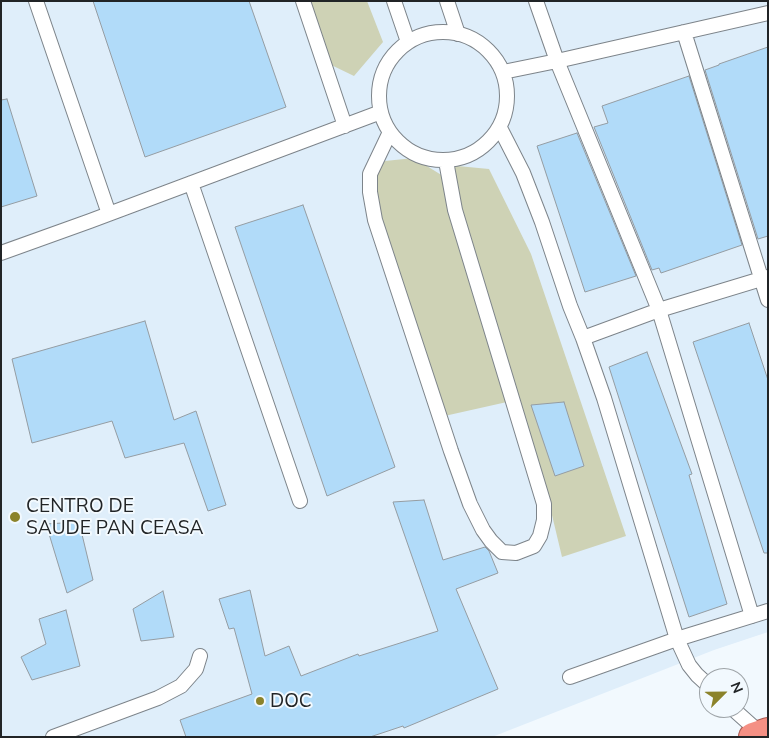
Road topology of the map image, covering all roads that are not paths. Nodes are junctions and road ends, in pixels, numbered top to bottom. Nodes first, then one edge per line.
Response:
1 (36, 1) edge
2 (303, 1) edge
3 (394, 1) edge
4 (447, 1) edge
5 (536, 1) edge
6 (768, 13) edge
7 (684, 32) junction
8 (458, 34) junction
9 (408, 42) junction
10 (558, 61) junction
11 (503, 72) junction
12 (381, 112) junction
13 (345, 126) junction
14 (500, 128) junction
15 (390, 132) junction
16 (446, 161) junction
17 (191, 183) junction
18 (109, 214) junction
19 (1, 253) edge
20 (764, 278) edge
21 (768, 300) edge
22 (659, 310) junction
23 (583, 338) junction
24 (300, 501) dead end
25 (768, 611) edge
26 (752, 616) junction
27 (677, 640) junction
28 (200, 656) dead end
29 (570, 677) dead end
30 (699, 677) edge
31 (743, 718) edge
32 (760, 734) edge
33 (53, 737) edge

1 - 18 lane
2 - 13 lane
3 - 9 lane
4 - 8 lane
5 - 10 lane
6 - 7 lane
7 - 10 lane
7 - 20 lane
8 - 9 lane
8 - 11 lane
9 - 12 lane
10 - 11 lane
10 - 22 lane
11 - 14 lane
12 - 13 lane
12 - 15 lane
13 - 17 lane
14 - 16 lane
14 - 23 lane
15 - 16 lane
15 - 16 lane
17 - 18 lane
17 - 24 lane
18 - 19 lane
20 - 21 lane
20 - 22 lane
22 - 23 lane
22 - 26 lane
23 - 27 lane
25 - 26 lane
26 - 27 lane
27 - 29 lane
27 - 30 lane
28 - 33 lane
31 - 32 lane

